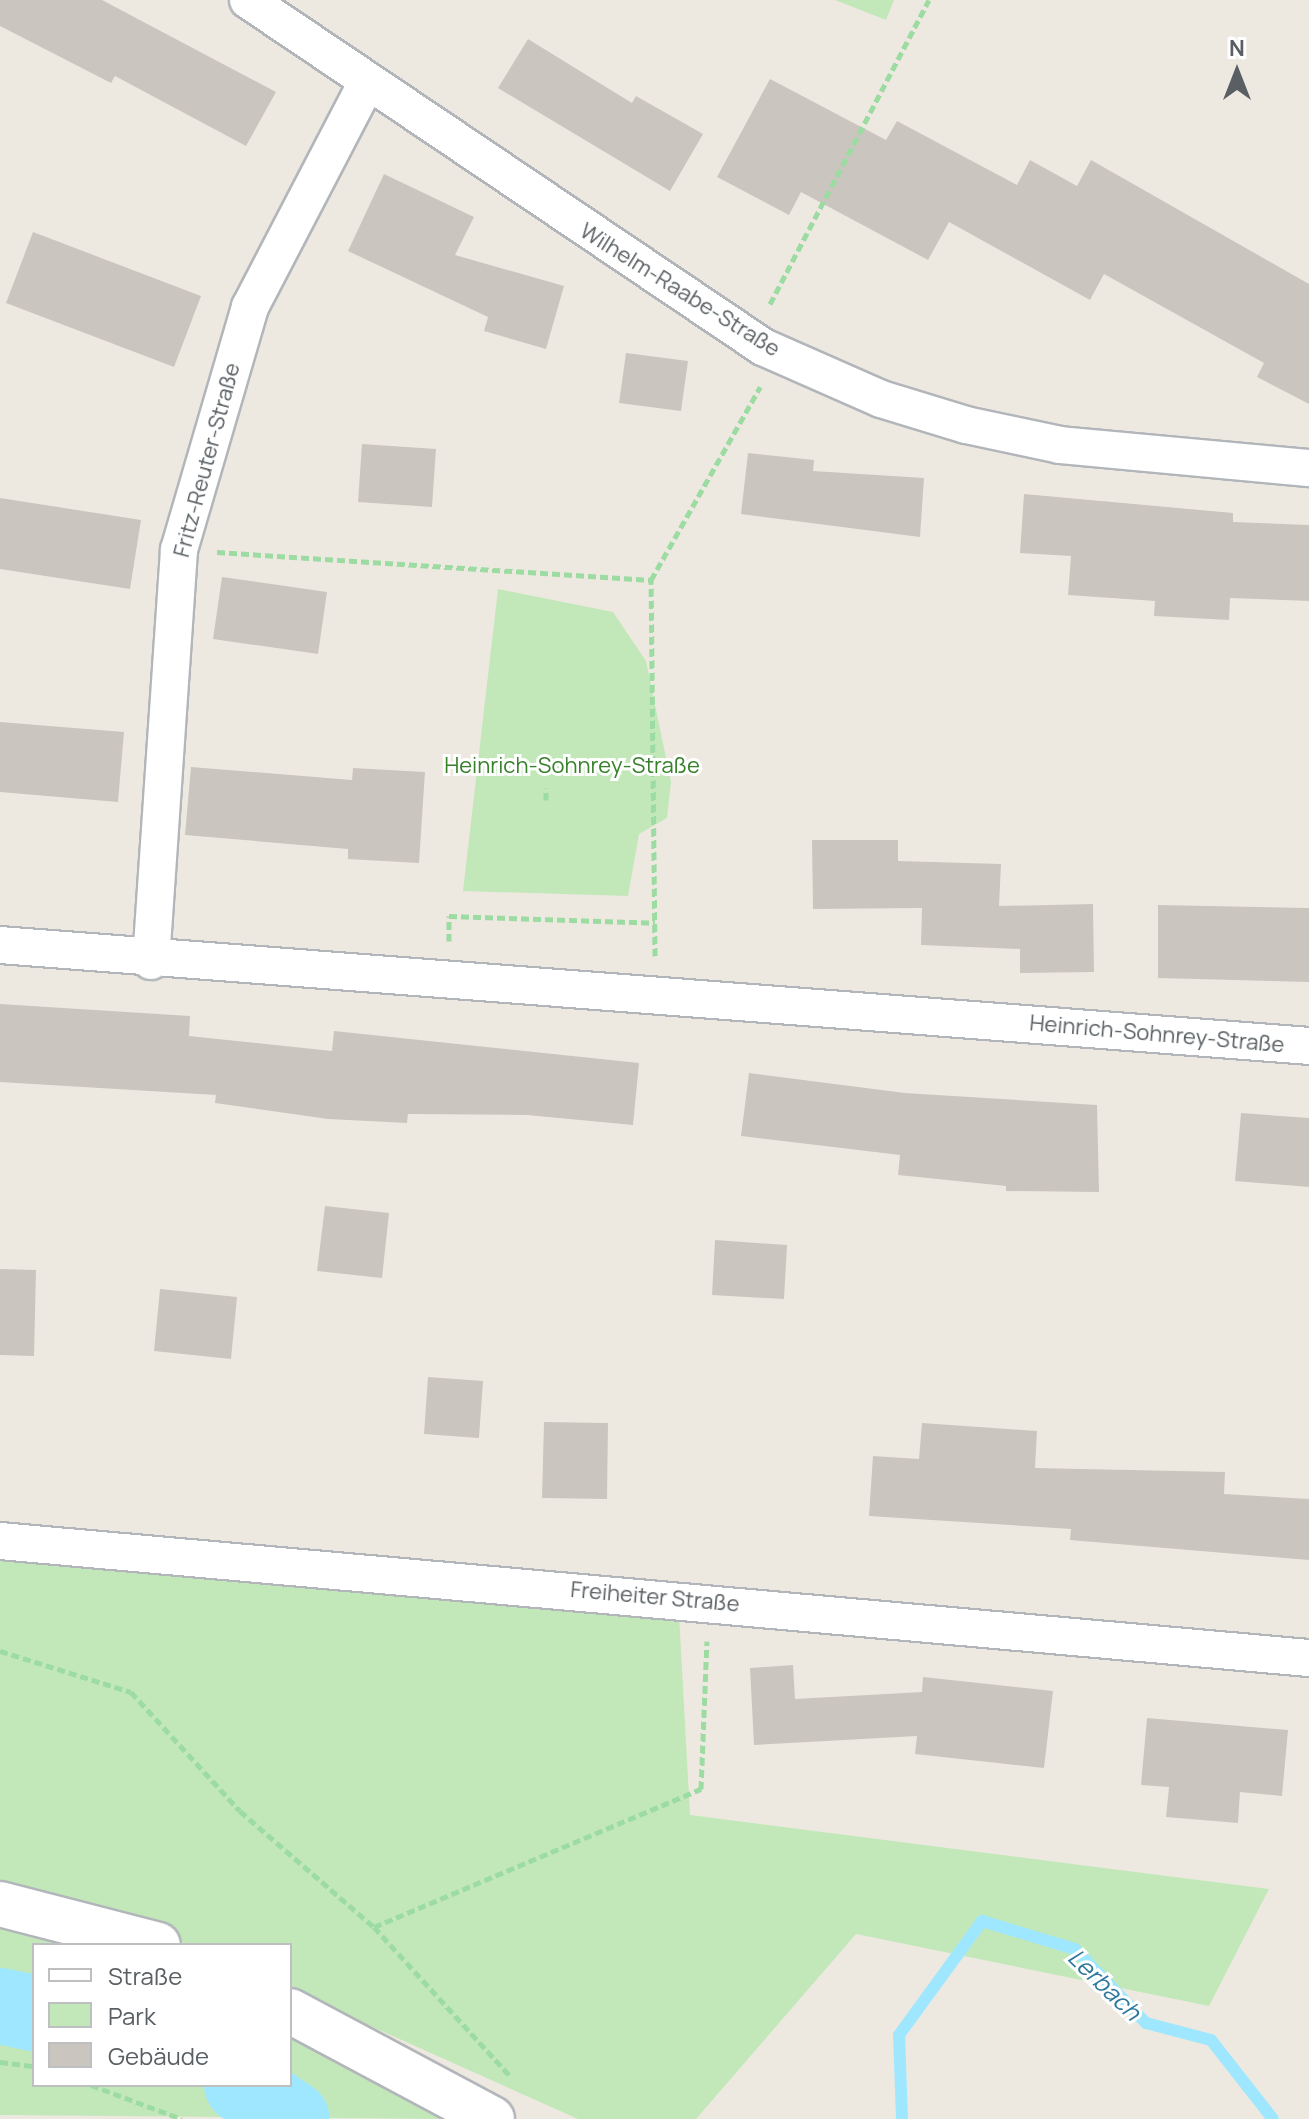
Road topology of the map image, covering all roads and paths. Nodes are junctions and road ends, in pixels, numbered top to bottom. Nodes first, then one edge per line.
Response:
1 (248, 0) edge
2 (929, 0) edge
3 (366, 84) junction
4 (763, 347) junction
5 (1309, 468) edge
6 (179, 550) junction
7 (651, 580) junction
8 (546, 788) dead end
9 (546, 800) dead end
10 (449, 916) dead end
11 (655, 923) junction
12 (0, 945) edge
13 (151, 961) junction
14 (656, 992) junction
15 (1309, 1046) edge
16 (0, 1541) edge
17 (708, 1602) junction
18 (0, 1651) edge
19 (1309, 1658) edge
20 (0, 1904) edge
21 (374, 1927) junction
22 (150, 1943) edge
23 (292, 2012) edge
24 (0, 2062) edge
25 (32, 2066) edge
26 (518, 2085) dead end
27 (96, 2087) edge
28 (182, 2119) edge
29 (492, 2119) edge

1 - 3 street, Wilhelm-Raabe-Straße
2 - 4 path
3 - 4 street, Wilhelm-Raabe-Straße
3 - 6 street, Fritz-Reuter-Straße
4 - 5 street, Wilhelm-Raabe-Straße
4 - 7 path
6 - 7 path
6 - 13 street, Fritz-Reuter-Straße
7 - 11 path
8 - 9 path
10 - 11 path
11 - 14 path
12 - 13 street, Heinrich-Sohnrey-Straße
13 - 14 street, Heinrich-Sohnrey-Straße
14 - 15 street, Heinrich-Sohnrey-Straße
16 - 17 street, Freiheiter Straße
17 - 19 street, Freiheiter Straße
17 - 21 path
18 - 21 path
20 - 22 main road
21 - 26 path
23 - 29 main road
24 - 25 path
27 - 28 path

